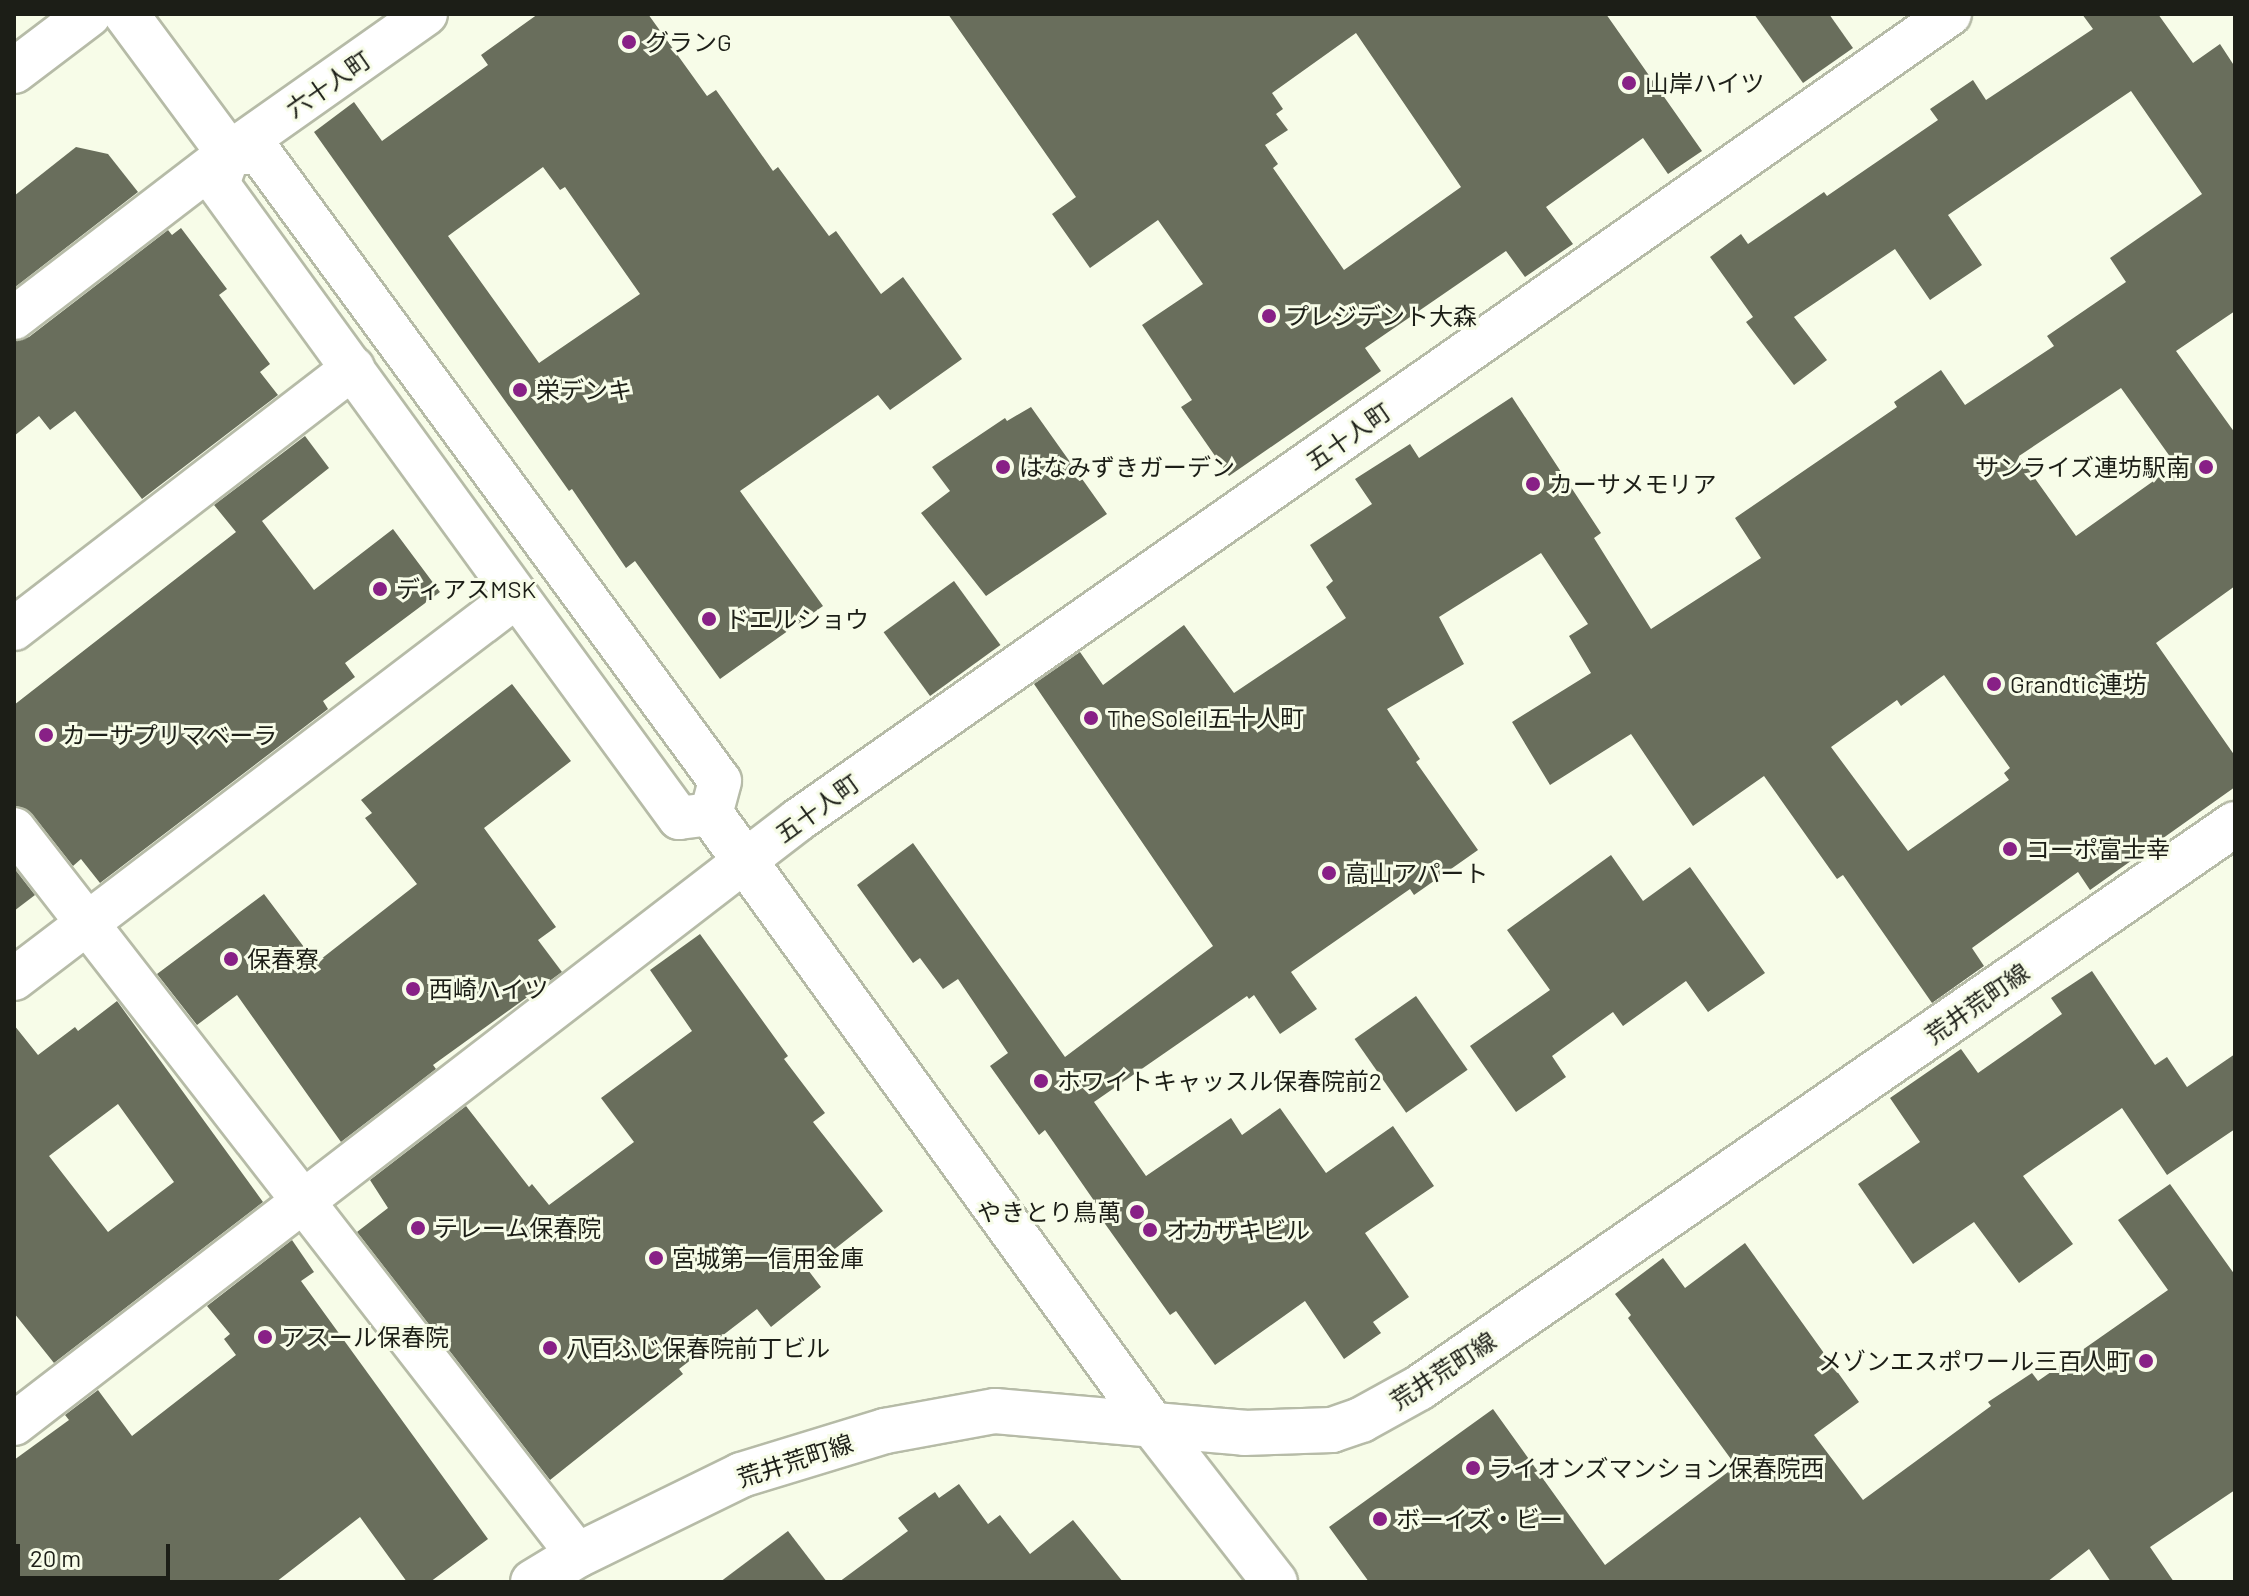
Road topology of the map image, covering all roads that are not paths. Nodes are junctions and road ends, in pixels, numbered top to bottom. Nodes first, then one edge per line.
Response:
1 (89, 14) edge
2 (126, 14) edge
3 (426, 14) edge
4 (1950, 14) edge
5 (14, 71) edge
6 (229, 153) junction
7 (14, 318) edge
8 (353, 368) junction
9 (517, 596) junction
10 (14, 629) edge
11 (711, 814) junction
12 (2235, 824) edge
13 (14, 829) edge
14 (746, 860) junction
15 (87, 922) junction
16 (14, 979) edge
17 (301, 1200) junction
18 (1151, 1423) junction
19 (14, 1424) edge
20 (578, 1555) junction
21 (533, 1582) edge
22 (1275, 1582) edge

1 - 5 main road
2 - 6 main road
3 - 6 street, 六十人町
4 - 14 street, 五十人町
6 - 7 street, 六十人町
6 - 8 street
6 - 11 street
8 - 9 street
8 - 10 street
9 - 11 street
9 - 15 street
11 - 14 main road
12 - 18 main road, 荒井荒町線
13 - 15 street
14 - 17 street, 五十人町
14 - 18 main road
15 - 16 street
15 - 17 street
17 - 19 street, 五十人町
17 - 20 street
18 - 20 main road, 荒井荒町線
18 - 22 main road
20 - 21 main road, 荒井荒町線

